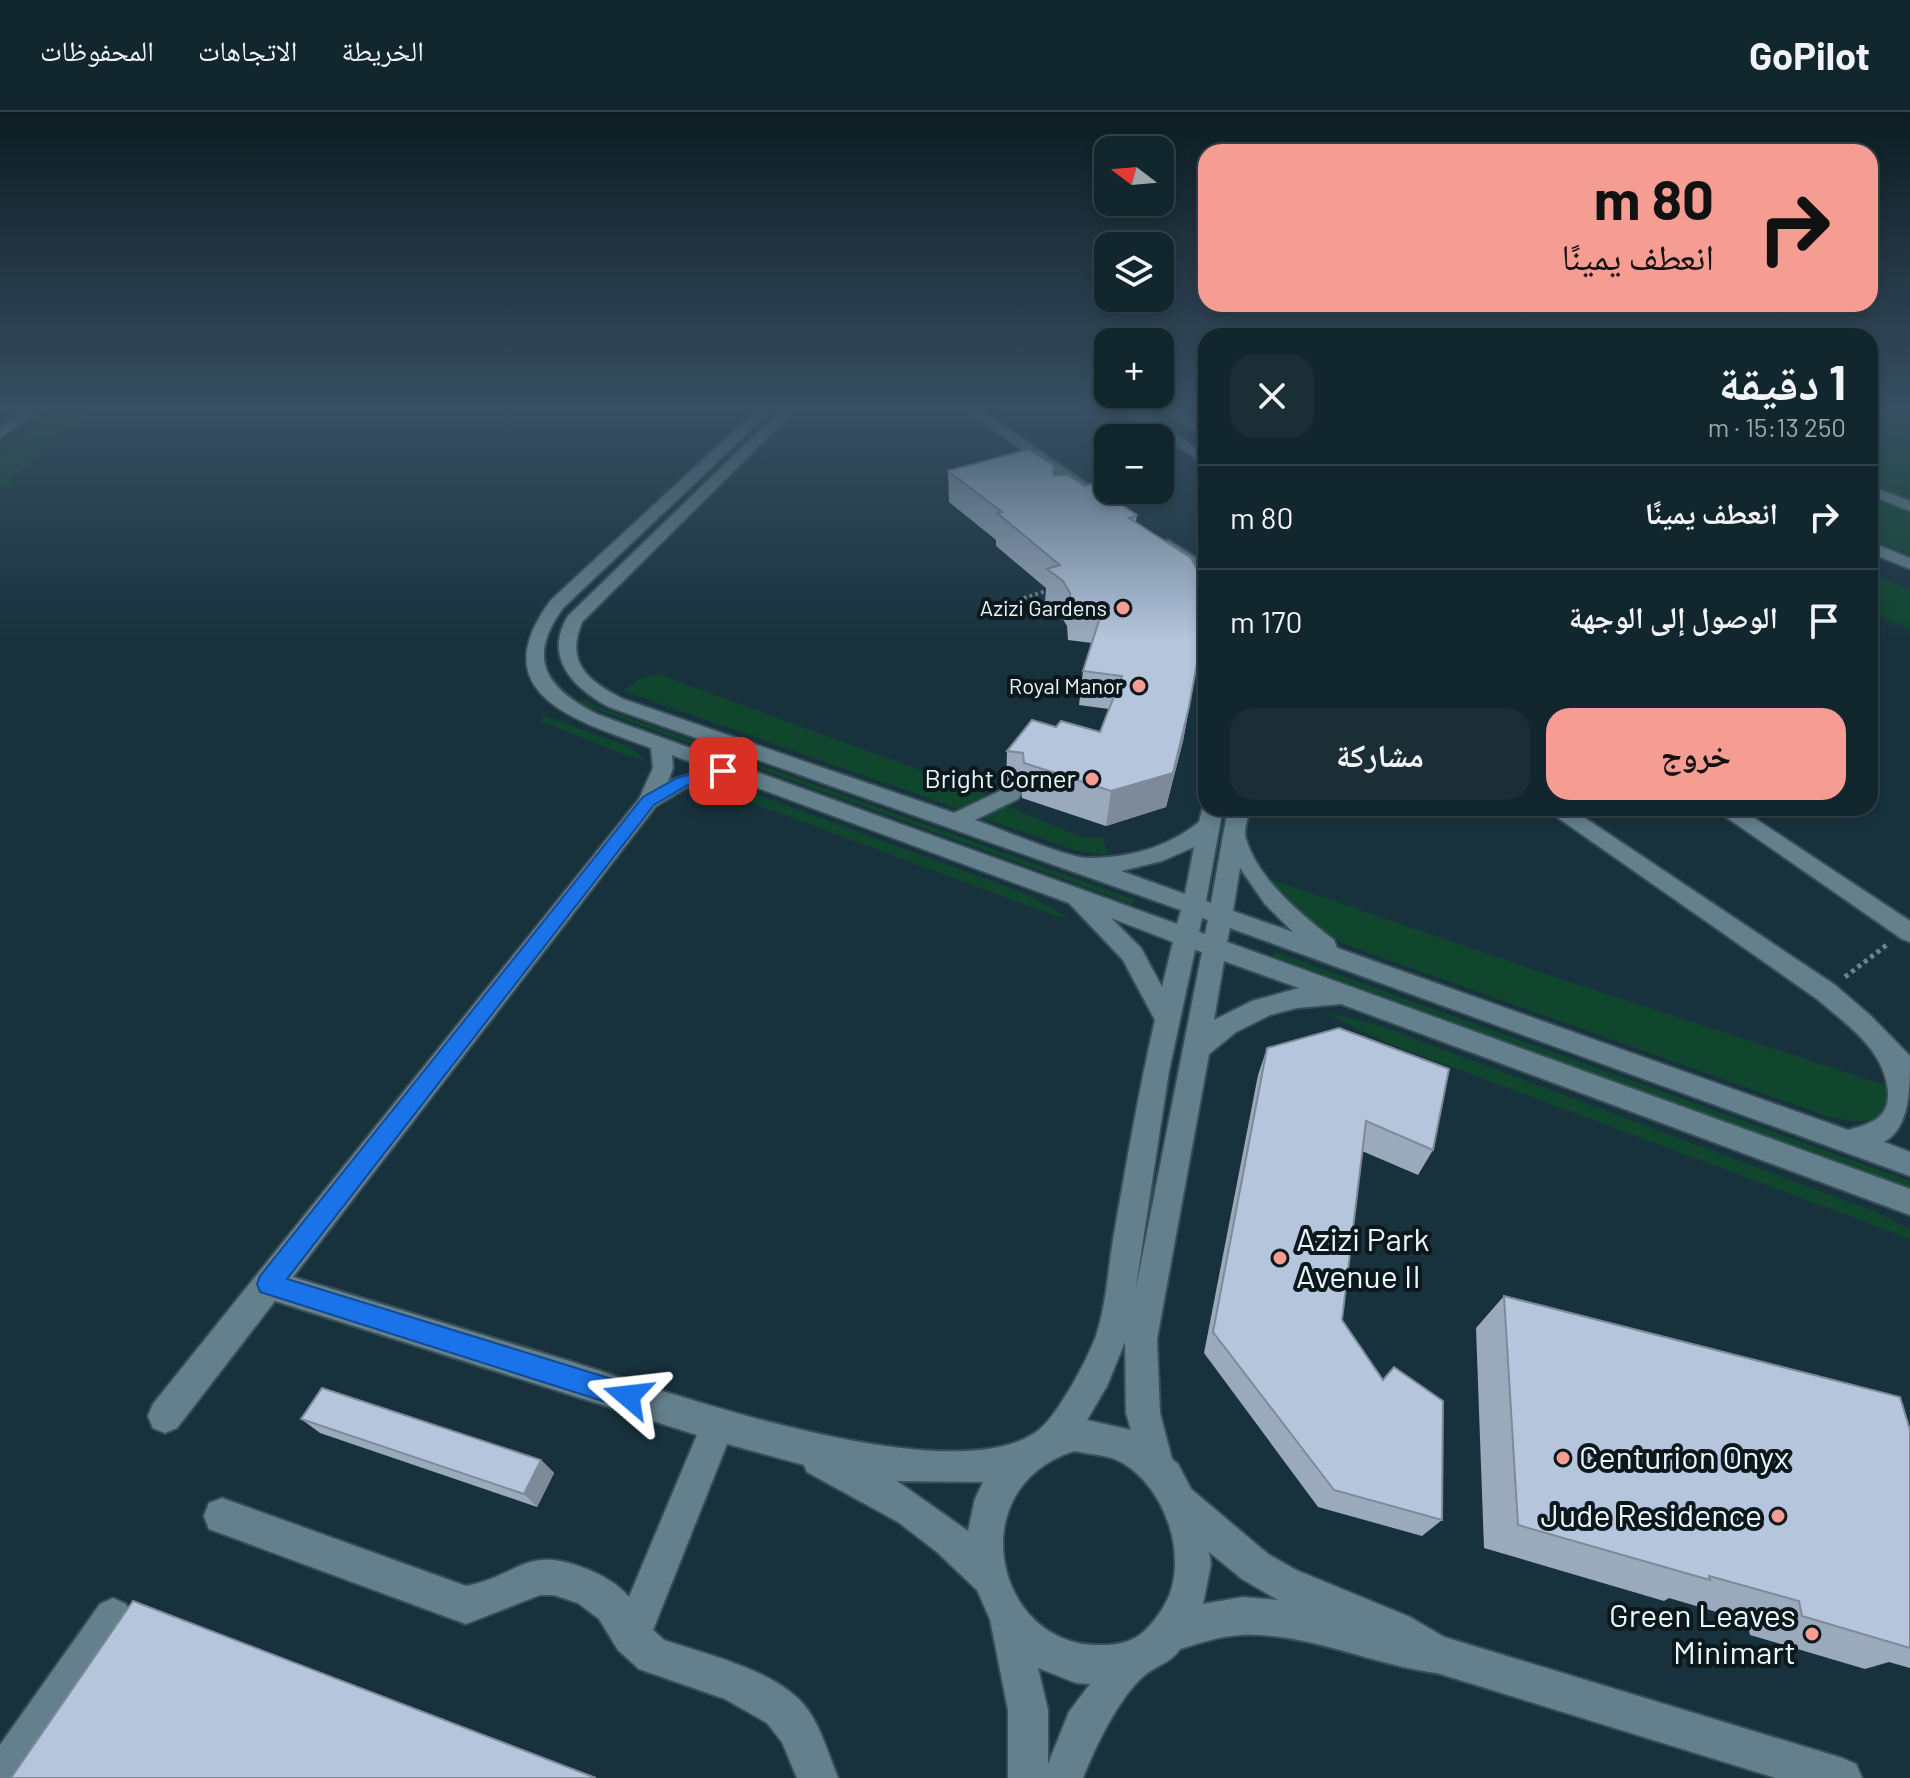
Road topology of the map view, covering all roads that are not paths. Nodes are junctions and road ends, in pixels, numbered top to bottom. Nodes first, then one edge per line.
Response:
1 (685, 485) edge
2 (710, 485) edge
3 (1081, 485) edge
4 (1878, 493) edge
5 (1069, 498) edge
6 (1910, 506) edge
7 (1150, 533) edge
8 (1878, 550) edge
9 (1910, 564) edge
10 (1198, 566) edge
11 (577, 677) junction
12 (544, 686) junction
13 (661, 743) junction
14 (737, 771) junction
15 (1011, 794) dead end
16 (649, 801) junction
17 (1211, 816) edge
18 (1238, 816) edge
19 (1567, 816) edge
20 (1736, 816) edge
21 (956, 821) junction
22 (1235, 839) junction
23 (1081, 865) junction
24 (1070, 893) junction
25 (1194, 906) junction
26 (1221, 916) junction
27 (1908, 931) edge
28 (1186, 936) junction
29 (1216, 947) junction
30 (1355, 964) junction
31 (1349, 996) junction
32 (1167, 1019) junction
33 (1197, 1049) junction
34 (1902, 1066) edge
35 (1847, 1142) junction
36 (1910, 1164) edge
37 (1910, 1202) edge
38 (268, 1284) junction
39 (165, 1416) dead end
40 (718, 1424) junction
41 (1053, 1438) junction
42 (784, 1445) junction
43 (1016, 1462) junction
44 (1157, 1467) junction
45 (1181, 1501) junction
46 (222, 1516) dead end
47 (990, 1577) junction
48 (1008, 1615) junction
49 (113, 1617) dead end
50 (1170, 1633) junction
51 (631, 1637) junction
52 (1437, 1654) junction
53 (1130, 1662) junction
54 (1, 1778) edge
55 (818, 1778) edge
56 (1028, 1778) edge
57 (1063, 1778) edge
58 (1842, 1778) edge

1 - 12 street
2 - 11 street
3 - 5 street
4 - 6 street
7 - 10 street
8 - 9 street
11 - 12 street
11 - 21 street
12 - 13 street
13 - 14 street
13 - 16 street
14 - 16 street
14 - 24 street
15 - 21 street
16 - 38 street
17 - 23 street
17 - 25 street
18 - 22 street
19 - 34 street
20 - 27 street
21 - 23 street
22 - 26 street
22 - 30 street
23 - 25 street
24 - 28 street
24 - 32 street
25 - 26 street
25 - 28 street
26 - 29 street
26 - 30 street
28 - 29 street
28 - 32 street
29 - 31 street
29 - 33 street
30 - 35 street
31 - 33 street
31 - 37 street
32 - 41 street
33 - 44 street
34 - 35 street
35 - 36 street
38 - 39 street
38 - 40 street
40 - 42 street
40 - 51 street
41 - 43 street
41 - 44 street
42 - 43 street
42 - 47 street
43 - 47 street
44 - 45 street
45 - 50 street
45 - 52 street
46 - 51 street
47 - 48 street
48 - 53 street
48 - 56 street
49 - 54 street
50 - 52 street
50 - 53 street
51 - 55 street
52 - 58 street
53 - 57 street

